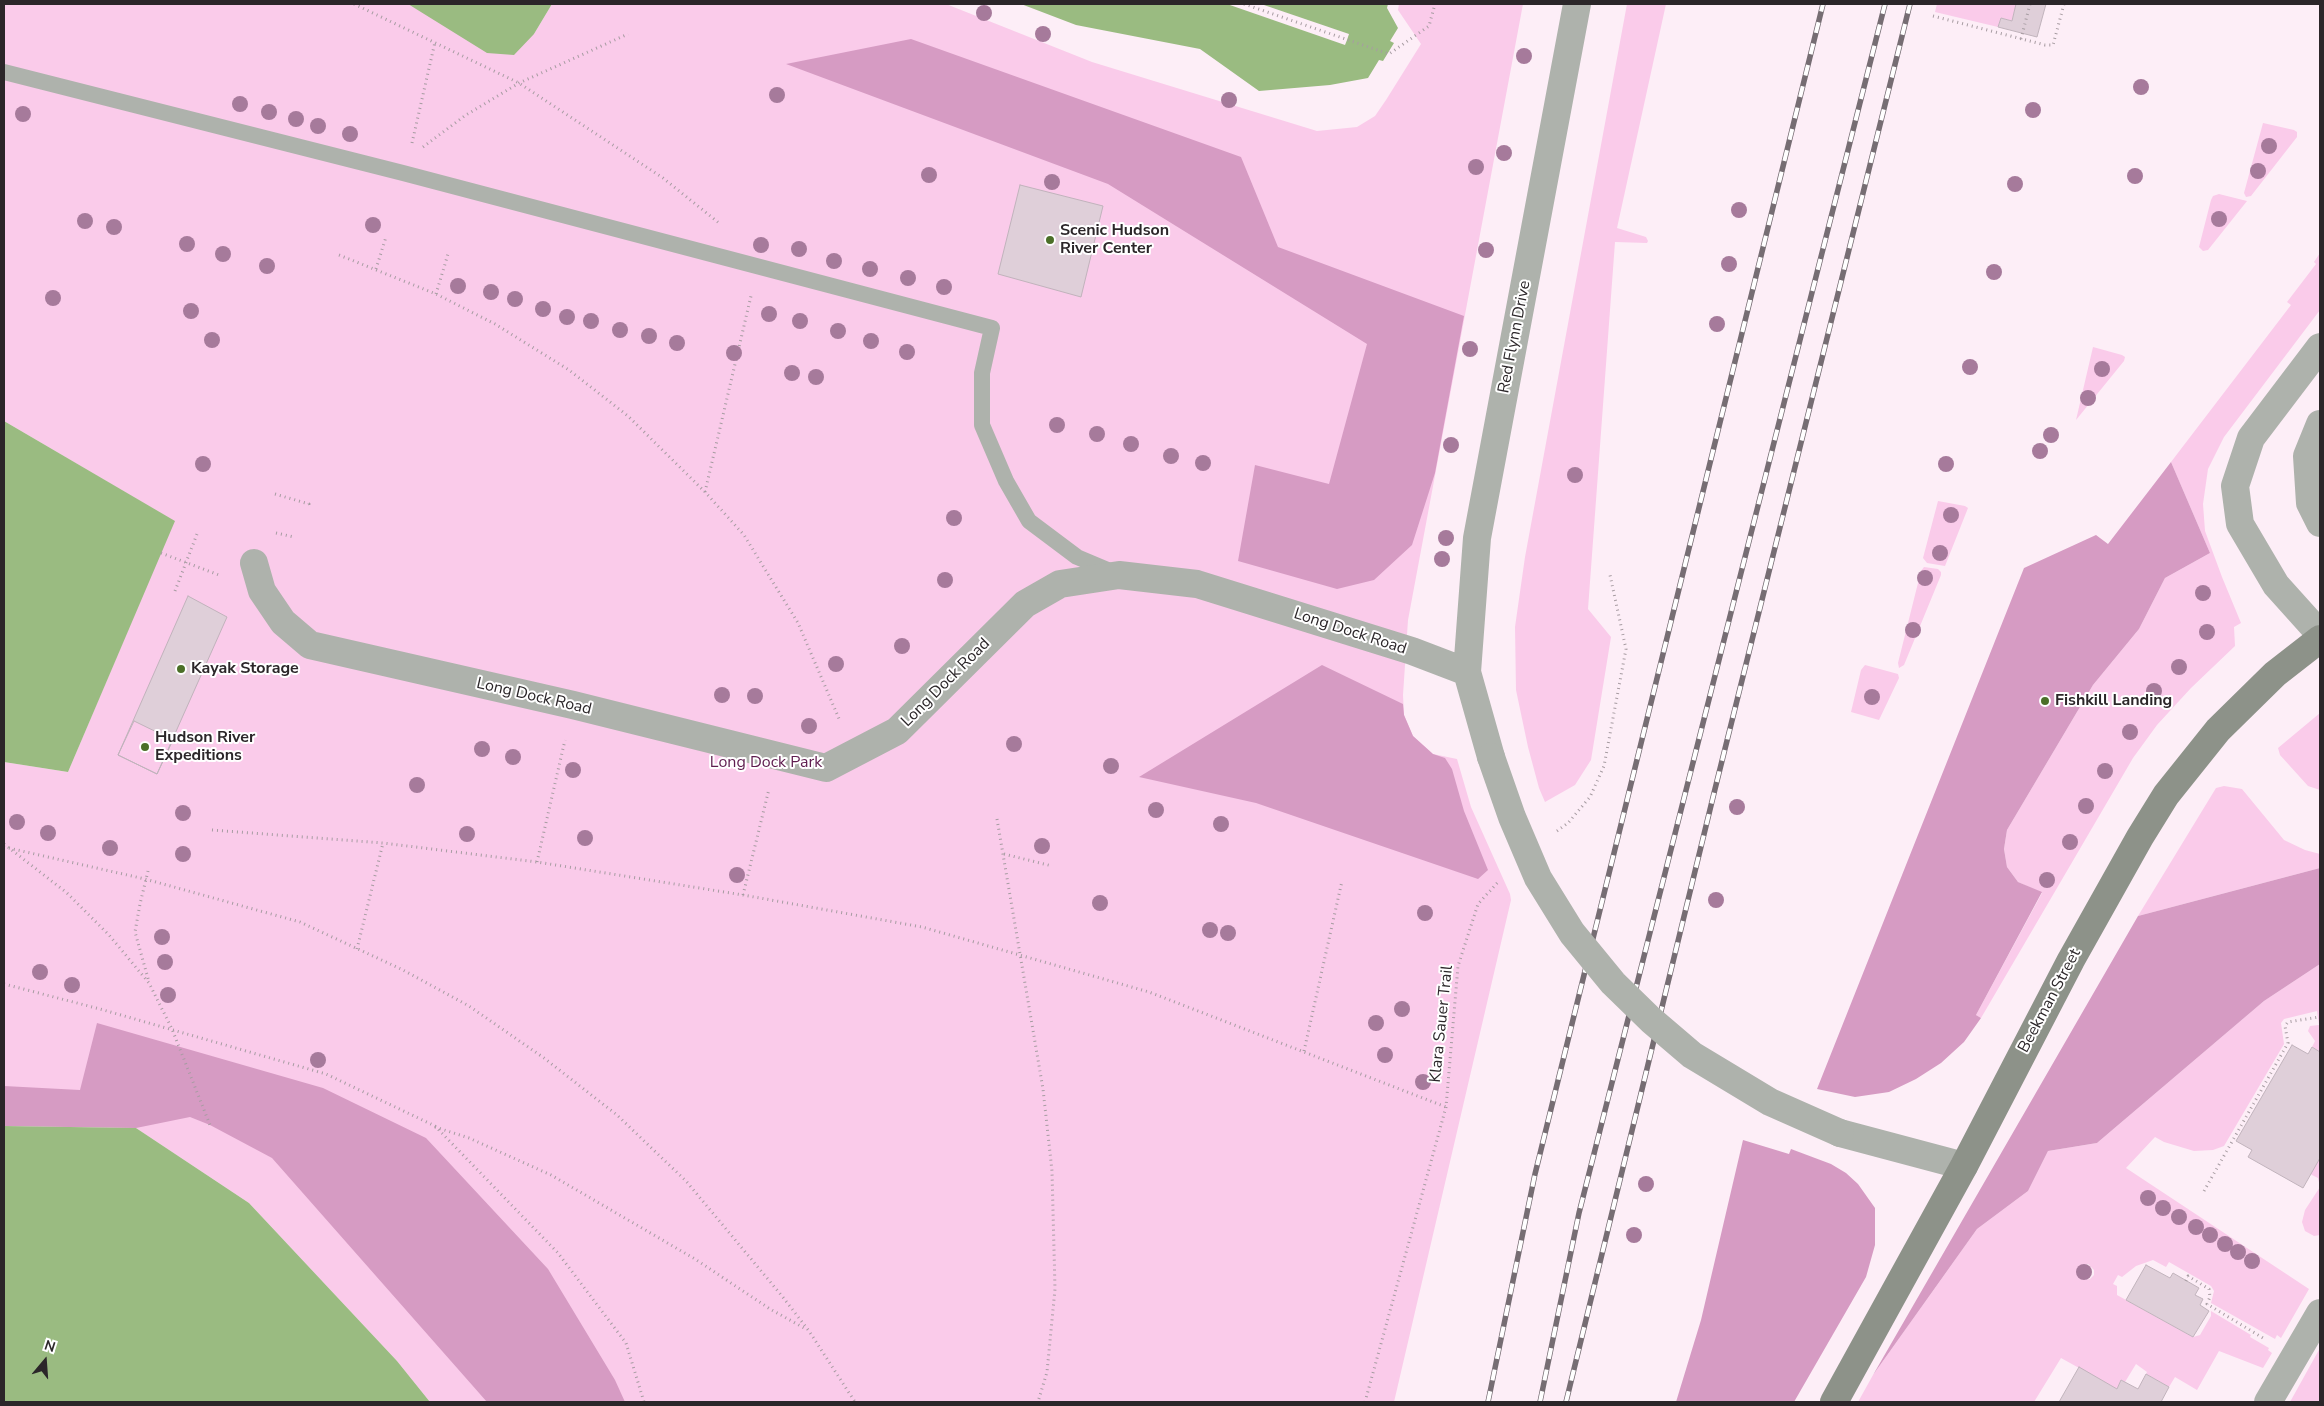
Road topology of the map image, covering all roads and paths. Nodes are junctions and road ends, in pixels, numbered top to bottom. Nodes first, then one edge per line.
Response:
1 (1244, 4) edge
2 (1435, 4) edge
3 (1577, 4) edge
4 (2030, 4) edge
5 (2064, 4) edge
6 (1933, 16) dead end
7 (628, 34) dead end
8 (2021, 39) junction
9 (435, 42) dead end
10 (4, 72) edge
11 (410, 148) dead end
12 (415, 153) dead end
13 (386, 237) dead end
14 (448, 254) dead end
15 (339, 255) dead end
16 (376, 269) junction
17 (436, 294) junction
18 (2320, 348) edge
19 (2320, 424) edge
20 (275, 494) dead end
21 (308, 507) dead end
22 (2320, 523) edge
23 (275, 533) dead end
24 (197, 534) dead end
25 (294, 537) dead end
26 (161, 553) dead end
27 (186, 562) junction
28 (254, 562) dead end
29 (1119, 574) junction
30 (1610, 575) dead end
31 (176, 591) dead end
32 (262, 591) junction
33 (2320, 634) edge
34 (2320, 639) edge
35 (1467, 672) junction
36 (573, 706) junction
37 (853, 754) junction
38 (777, 757) junction
39 (997, 819) dead end
40 (212, 830) dead end
41 (1553, 834) dead end
42 (383, 843) junction
43 (4, 845) edge
44 (9, 848) junction
45 (1004, 854) junction
46 (537, 862) junction
47 (1052, 866) dead end
48 (148, 871) dead end
49 (1504, 876) dead end
50 (145, 879) junction
51 (1342, 881) dead end
52 (743, 895) junction
53 (357, 949) junction
54 (1019, 955) junction
55 (149, 983) junction
56 (4, 984) edge
57 (2318, 1017) dead end
58 (172, 1029) junction
59 (1304, 1051) junction
60 (1446, 1107) junction
61 (210, 1125) dead end
62 (434, 1126) junction
63 (1964, 1166) junction
64 (2204, 1191) dead end
65 (2186, 1281) dead end
66 (2320, 1313) edge
67 (809, 1331) junction
68 (2253, 1332) dead end
69 (644, 1402) edge
70 (855, 1402) edge
71 (1038, 1402) edge
72 (1365, 1402) edge
73 (1834, 1402) edge
74 (2268, 1402) edge

1 - 2 path
3 - 35 street, Red Flynn Drive
4 - 8 path
5 - 8 path
6 - 8 path
7 - 12 path
9 - 11 path
10 - 29 lane
13 - 16 path
14 - 17 path
15 - 16 path
16 - 17 path
17 - 37 path
18 - 33 street
19 - 22 street
20 - 21 path
23 - 25 path
24 - 27 path
26 - 27 path
27 - 31 path
27 - 32 path
28 - 32 street, Long Dock Road
29 - 35 street, Long Dock Road
29 - 37 street, Long Dock Road
30 - 41 path
32 - 36 street, Long Dock Road
34 - 63 street, Beekman Street
35 - 63 street, bridge
36 - 38 street, Long Dock Road
36 - 46 path
37 - 38 street, Long Dock Road
38 - 52 path
39 - 45 path
40 - 42 path
42 - 46 path
42 - 53 path
43 - 44 path
44 - 50 path
44 - 55 path
45 - 47 path
45 - 54 path
46 - 52 path
48 - 50 path
49 - 60 path, Klara Sauer Trail
50 - 53 path
50 - 55 path
51 - 59 path
52 - 54 path
53 - 67 path
54 - 59 path
54 - 71 path
55 - 58 path
56 - 58 path
57 - 64 path
58 - 61 path
58 - 62 path
59 - 60 path
60 - 72 path, Klara Sauer Trail
62 - 67 path
62 - 69 path
63 - 73 street, Beekman Street
65 - 68 path
66 - 74 street
67 - 70 path

